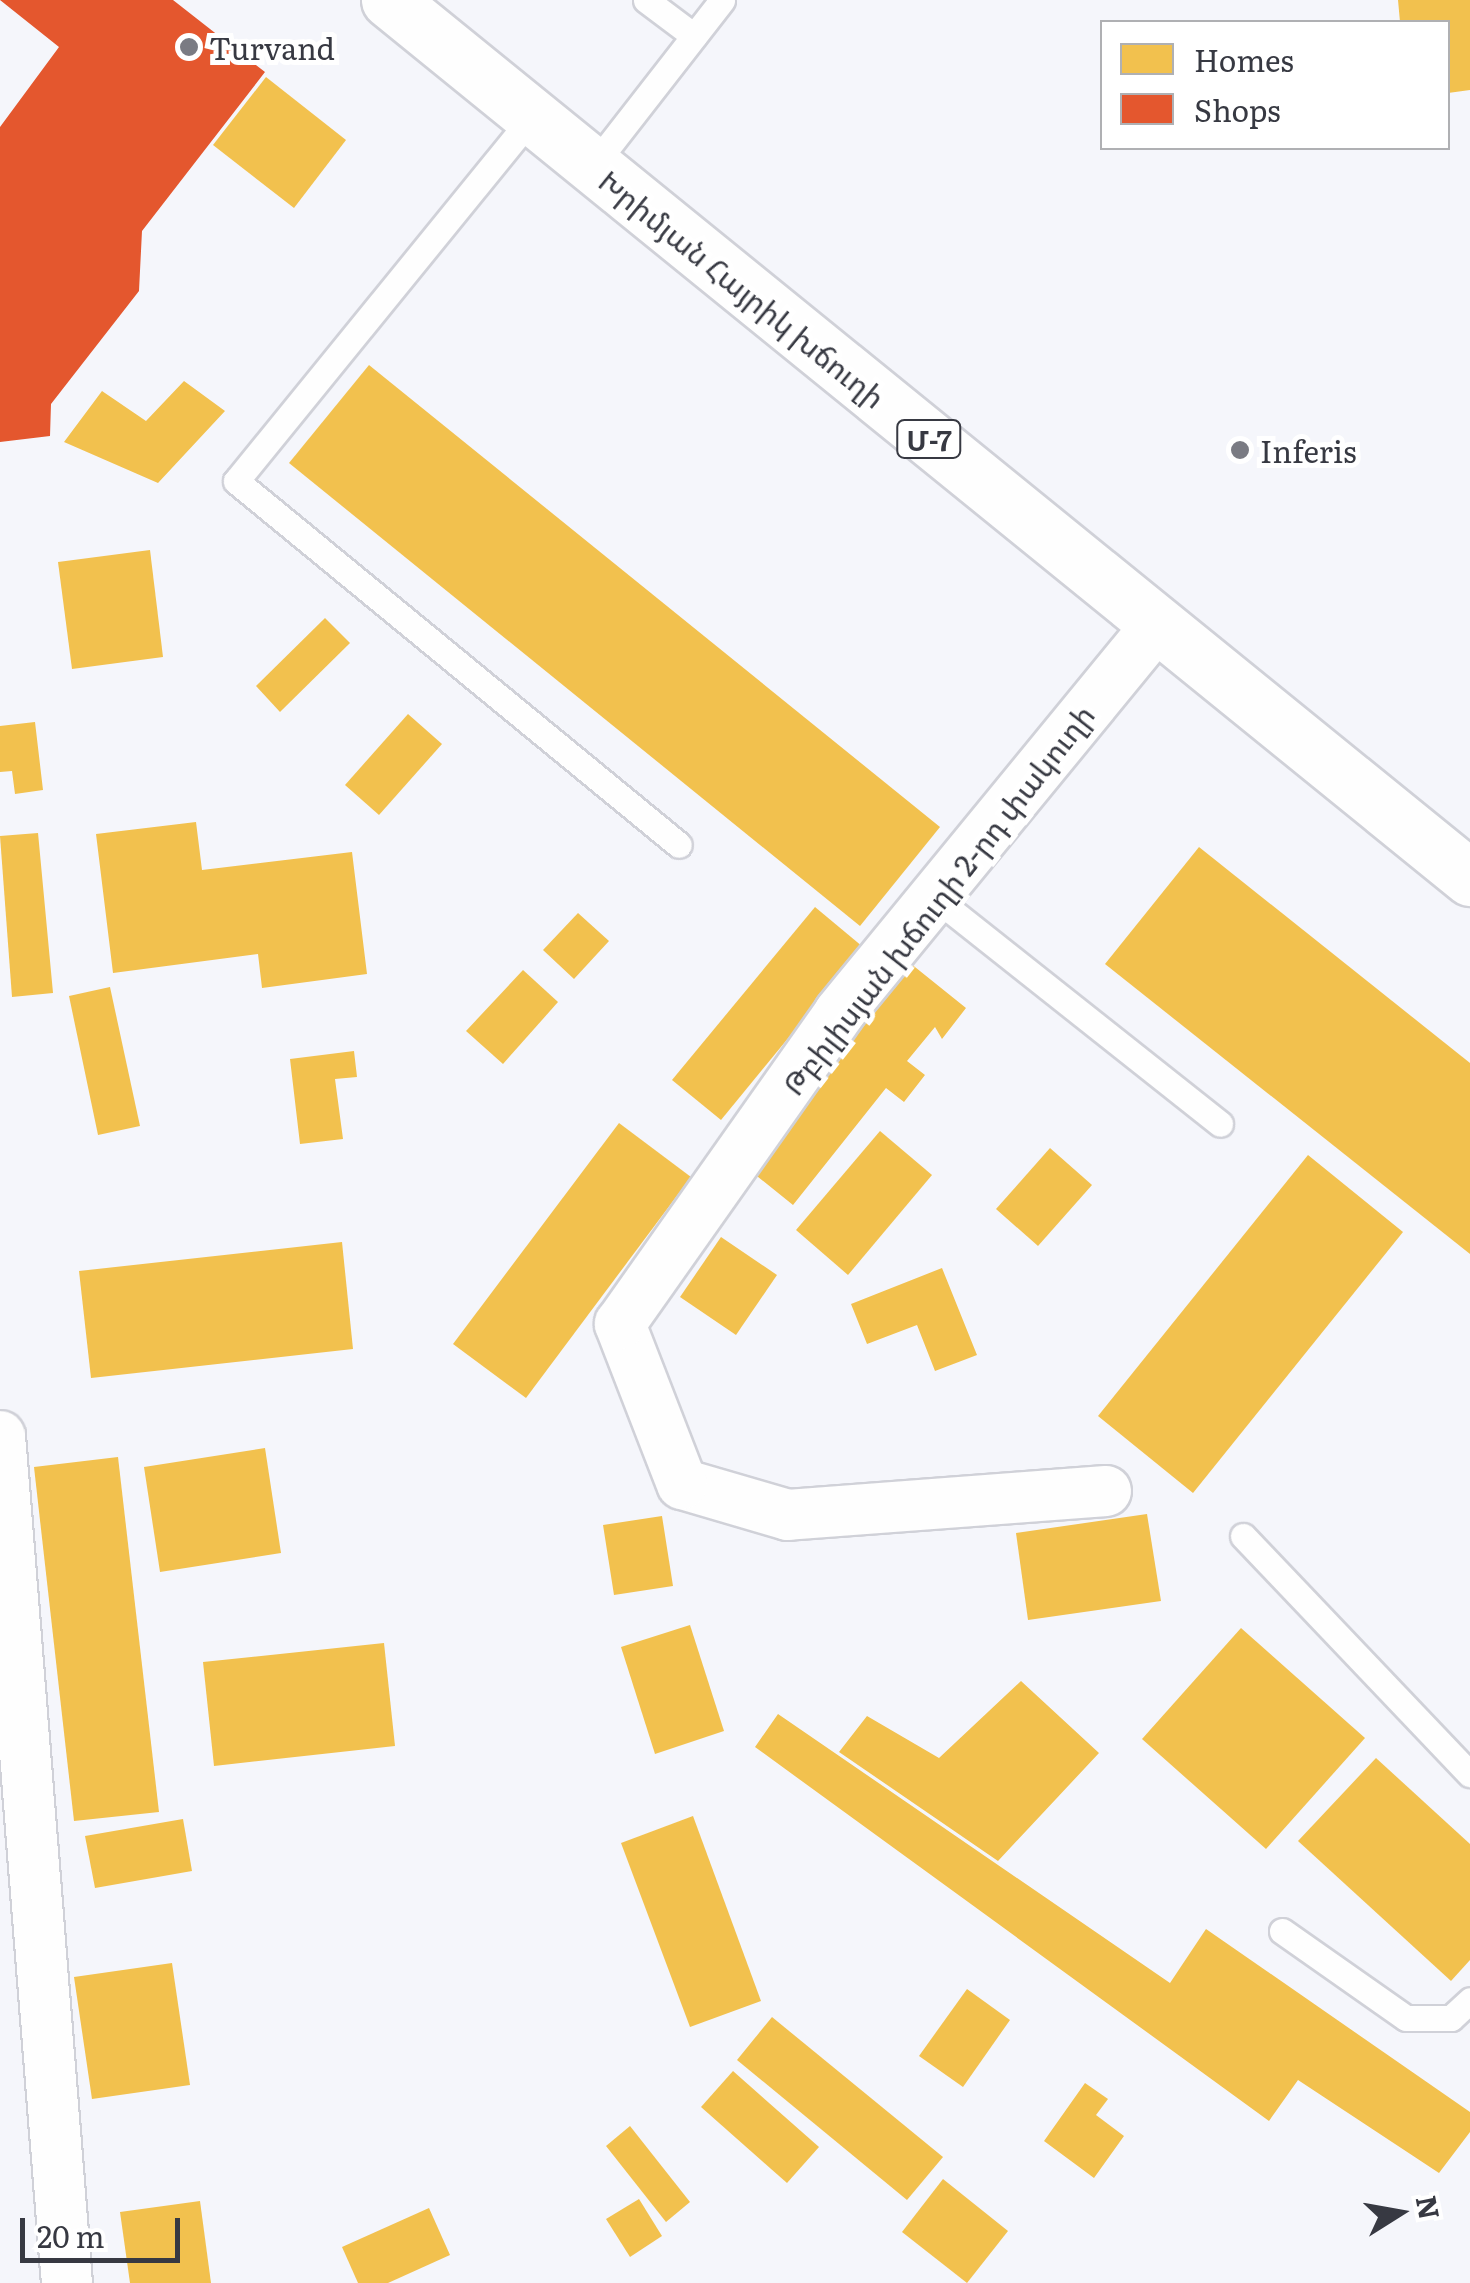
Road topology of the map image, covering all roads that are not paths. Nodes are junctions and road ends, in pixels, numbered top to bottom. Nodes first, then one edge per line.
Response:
1 (389, 0) edge
2 (646, 0) edge
3 (722, 0) edge
4 (694, 36) junction
5 (532, 117) junction
6 (593, 166) junction
7 (1158, 624) junction
8 (679, 845) dead end
9 (1470, 878) edge
10 (934, 898) junction
11 (1220, 1124) dead end
12 (0, 1436) edge
13 (1106, 1491) dead end
14 (1243, 1536) dead end
15 (1470, 1774) edge
16 (1282, 1931) dead end
17 (1470, 2000) edge
18 (67, 2283) edge

1 - 5 highway, Խրիմյան Հայրիկ խճուղի / Մ-7
2 - 4 lane
3 - 4 lane
4 - 6 lane
5 - 6 highway, Խրիմյան Հայրիկ խճուղի / Մ-7
5 - 8 lane
6 - 7 highway, Խրիմյան Հայրիկ խճուղի / Մ-7
7 - 9 highway, Խրիմյան Հայրիկ խճուղի / Մ-7
7 - 10 street, Թբիլիսյան խճուղի 2-րդ փակուղի
10 - 11 lane
10 - 13 street, Թբիլիսյան խճուղի 2-րդ փակուղի
12 - 18 street
14 - 15 lane
16 - 17 lane

